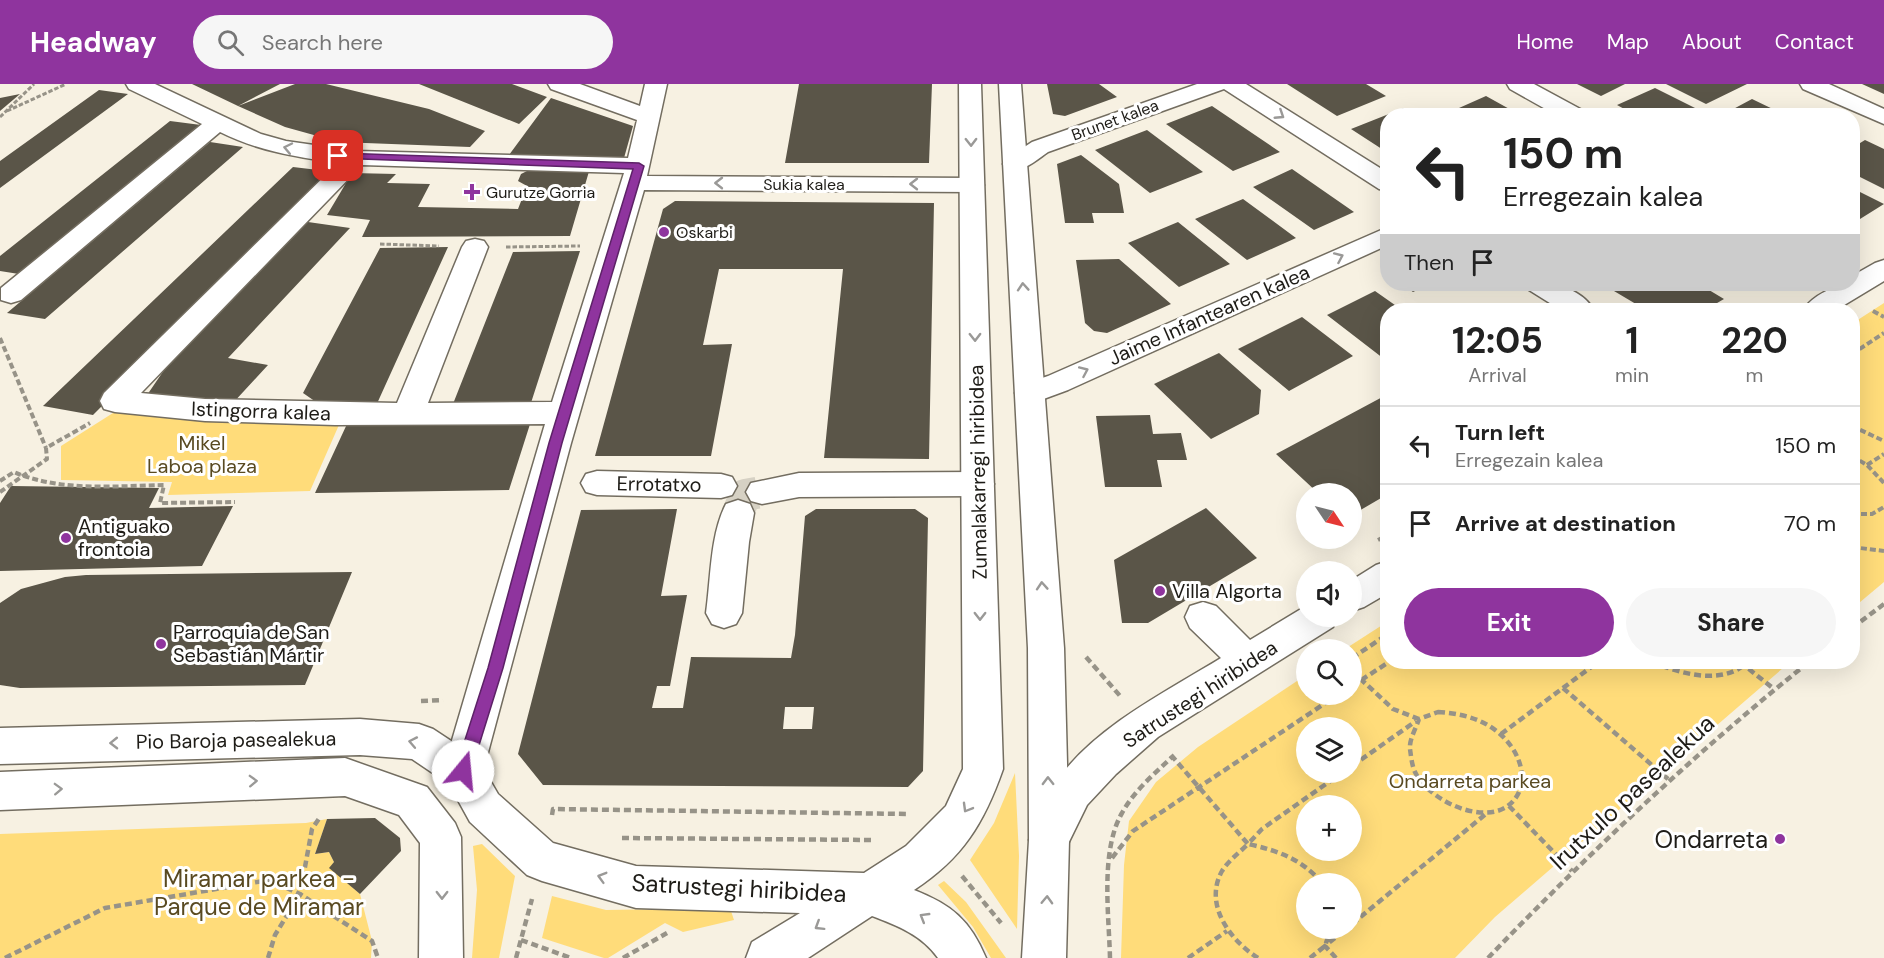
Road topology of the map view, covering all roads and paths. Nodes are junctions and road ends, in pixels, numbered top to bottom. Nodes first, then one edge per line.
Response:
1 (34, 84) edge
2 (66, 84) edge
3 (137, 84) edge
4 (559, 84) edge
5 (656, 84) edge
6 (970, 84) edge
7 (1010, 84) edge
8 (1218, 84) edge
9 (1231, 84) edge
10 (1518, 84) edge
11 (1811, 84) edge
12 (1562, 108) edge
13 (7, 111) junction
14 (0, 117) edge
15 (650, 117) junction
16 (1884, 117) edge
17 (218, 122) junction
18 (356, 158) junction
19 (1015, 164) junction
20 (637, 175) junction
21 (1380, 179) edge
22 (972, 185) junction
23 (1380, 239) edge
24 (475, 247) dead end
25 (1550, 291) edge
26 (1842, 291) edge
27 (11, 294) dead end
28 (1569, 303) edge
29 (1826, 303) edge
30 (1884, 333) edge
31 (0, 338) edge
32 (1860, 349) edge
33 (1030, 393) junction
34 (120, 401) junction
35 (564, 413) junction
36 (408, 414) junction
37 (1860, 430) edge
38 (1884, 441) edge
39 (46, 448) junction
40 (1884, 454) edge
41 (1860, 461) edge
42 (1867, 465) junction
43 (22, 477) junction
44 (0, 481) edge
45 (597, 483) dead end
46 (1884, 483) edge
47 (978, 484) junction
48 (0, 492) edge
49 (741, 497) junction
50 (235, 502) dead end
51 (1883, 509) edge
52 (1860, 514) edge
53 (1860, 548) edge
54 (1884, 551) edge
55 (1380, 580) edge
56 (1362, 591) edge
57 (1884, 604) edge
58 (724, 613) dead end
59 (1203, 617) dead end
60 (1860, 622) edge
61 (1303, 627) edge
62 (1380, 639) edge
63 (1362, 651) edge
64 (1248, 662) junction
65 (1380, 668) edge
66 (1589, 669) edge
67 (1670, 669) edge
68 (1736, 669) edge
69 (1752, 669) edge
70 (1800, 669) edge
71 (1362, 679) edge
72 (1362, 681) edge
73 (1563, 688) junction
74 (1774, 689) junction
75 (1322, 705) edge
76 (1419, 719) junction
77 (1501, 734) junction
78 (0, 746) edge
79 (1174, 755) dead end
80 (1362, 759) edge
81 (463, 771) junction
82 (1668, 779) junction
83 (1327, 783) edge
84 (0, 791) edge
85 (1509, 806) junction
86 (553, 809) dead end
87 (1488, 813) junction
88 (323, 814) dead end
89 (1049, 840) junction
90 (1248, 843) junction
91 (937, 847) junction
92 (1111, 859) junction
93 (1572, 871) junction
94 (1314, 873) edge
95 (300, 894) junction
96 (869, 894) junction
97 (1362, 916) edge
98 (1227, 931) junction
99 (667, 933) dead end
100 (1327, 939) edge
101 (1334, 939) edge
102 (521, 940) dead end
103 (1325, 946) junction
104 (1044, 957) edge
105 (4, 958) edge
106 (268, 958) edge
107 (378, 958) edge
108 (441, 958) edge
109 (571, 958) edge
110 (623, 958) edge
111 (768, 958) edge
112 (964, 958) edge
113 (1110, 958) edge
114 (1188, 958) edge
115 (1258, 958) edge
116 (1310, 958) edge
117 (1336, 958) edge
118 (1488, 958) edge

1 - 13 path
2 - 13 path
3 - 17 street, Sukia kalea
4 - 15 street
5 - 15 street
6 -> 22 street, Zumalakarregi hiribidea
7 - 19 street
8 - 19 street, Brunet kalea
9 -> 21 street
10 - 12 street
11 - 16 street
13 - 14 path
15 - 20 street
18 -> 17 street, Sukia kalea
17 - 27 street
18 - 20 street, Sukia kalea
18 - 34 street
33 -> 19 street
22 -> 20 street, Sukia kalea
20 - 35 street
22 -> 47 street, Zumalakarregi hiribidea
33 -> 23 street, Jaime Infantearen kalea
24 - 36 street
25 - 28 street
26 - 29 street
30 - 32 path
31 - 39 path
89 -> 33 street
34 - 36 street, Istingorra kalea
34 - 39 path
35 - 36 street, Istingorra kalea
35 - 81 street
37 - 38 path
39 - 43 path
40 - 42 path
41 - 42 path
42 - 46 path
43 - 44 path
43 - 48 path
43 - 50 path
45 - 49 street, Errotatxo
47 - 49 street, Errotatxo
47 -> 91 street, Zumalakarregi hiribidea
49 - 58 street
51 - 52 path
53 - 54 path
55 - 56 street
57 - 60 path
59 - 64 street
61 - 64 street, Satrustegi hiribidea
62 - 63 path
64 - 89 street, Satrustegi hiribidea
65 - 71 path
66 - 73 path
67 - 68 path
69 - 74 path
70 - 74 path, Irutxulo pasealekua
72 - 76 path
73 - 77 path
73 - 82 path
74 - 82 path, Irutxulo pasealekua
75 - 92 path
76 - 77 path
76 - 80 path
76 - 87 path
77 - 85 path
81 -> 78 street, Pio Baroja pasealekua
79 - 92 path
96 -> 81 street, Satrustegi hiribidea
82 - 93 path, Irutxulo pasealekua
83 - 90 path
84 -> 108 street, Pio Baroja pasealekua
85 - 87 path
85 - 93 path
86 - 91 path
87 - 97 path
88 - 95 path
104 -> 89 street
90 - 94 path
90 - 98 path
91 - 96 street, Satrustegi hiribidea
91 - 104 path
92 - 113 path
93 - 118 path, Irutxulo pasealekua
95 - 105 path
95 - 106 path
95 - 107 path
96 -> 111 street
112 -> 96 street
98 - 114 path
98 - 115 path
99 - 110 path
100 - 103 path
101 - 103 path
102 - 109 path
103 - 116 path
103 - 117 path

